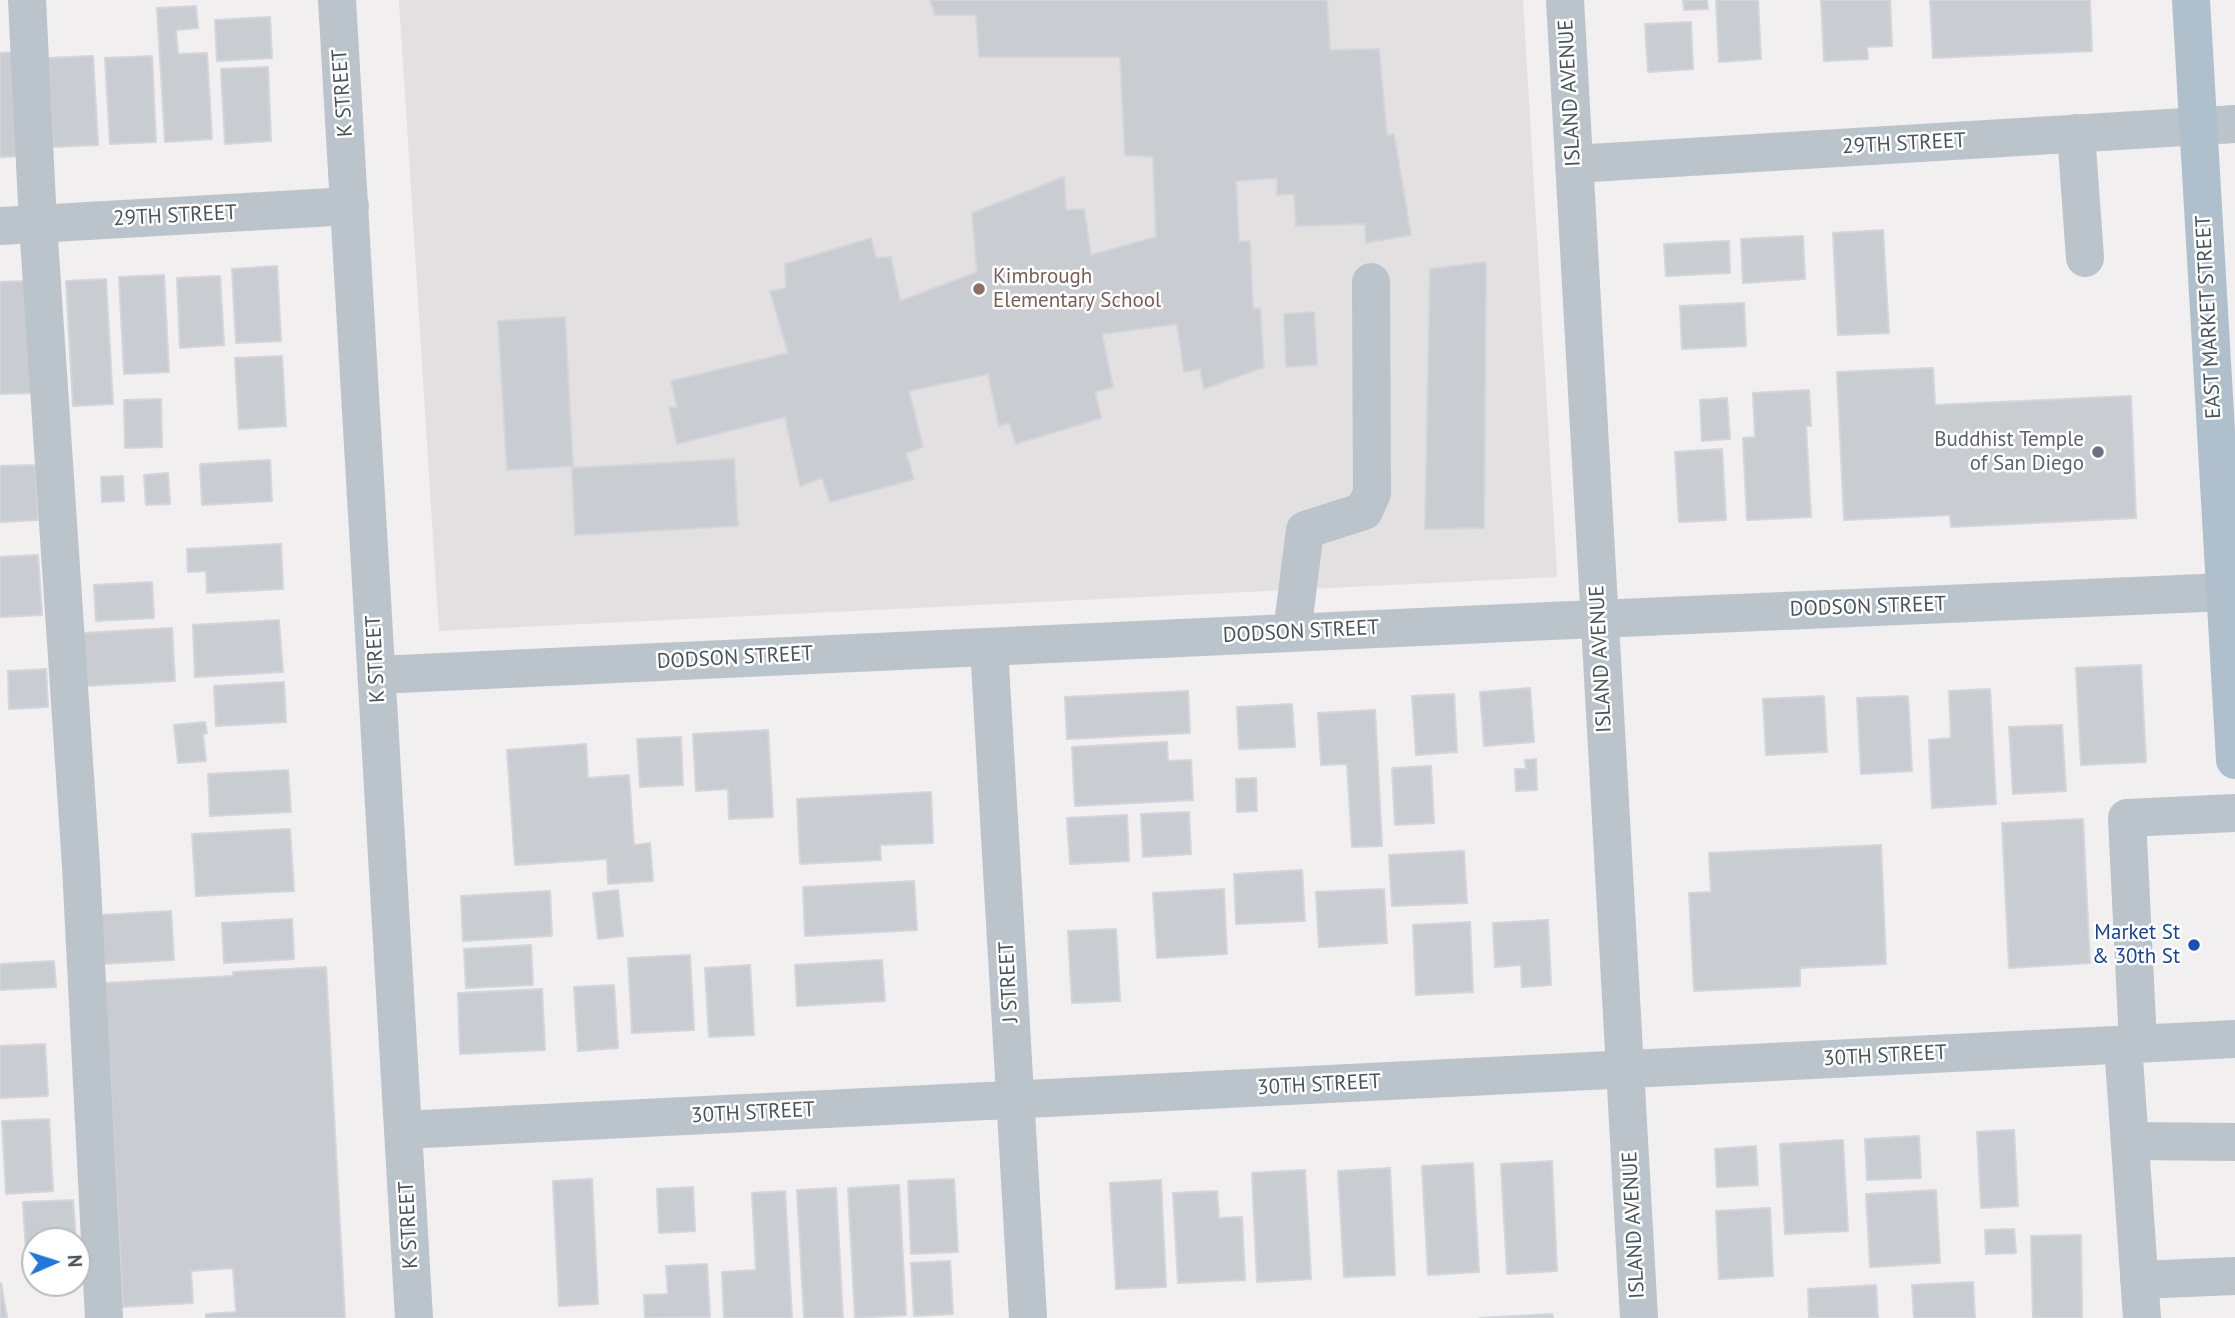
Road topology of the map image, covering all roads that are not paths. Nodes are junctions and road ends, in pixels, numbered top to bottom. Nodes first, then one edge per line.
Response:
1 (27, 0) edge
2 (337, 0) edge
3 (1565, 0) edge
4 (2191, 0) edge
5 (2217, 125) edge
6 (2076, 133) junction
7 (1574, 164) junction
8 (350, 206) junction
9 (38, 224) junction
10 (0, 226) edge
11 (2085, 258) dead end
12 (1371, 282) dead end
13 (2228, 582) edge
14 (1599, 619) junction
15 (1292, 633) junction
16 (989, 647) junction
17 (377, 675) junction
18 (2235, 760) edge
19 (2235, 813) edge
20 (2235, 1039) edge
21 (2131, 1044) junction
22 (1624, 1069) junction
23 (1015, 1100) junction
24 (403, 1130) junction
25 (2130, 1141) junction
26 (2235, 1142) edge
27 (2235, 1276) edge
28 (2139, 1280) junction
29 (104, 1318) edge
30 (414, 1318) edge
31 (1028, 1318) edge
32 (1639, 1318) edge
33 (2142, 1318) edge

1 - 9 street
2 - 8 street, K STREET
3 - 7 street, ISLAND AVENUE
4 - 5 main road, EAST MARKET STREET
5 - 6 street, 29TH STREET
5 - 13 main road, EAST MARKET STREET
6 - 7 street, 29TH STREET
6 - 11 street
7 - 14 street, ISLAND AVENUE
8 - 9 street, 29TH STREET
8 - 17 street, K STREET
9 - 10 street, 29TH STREET
9 - 29 street
12 - 15 street
13 - 14 street, DODSON STREET
13 - 18 main road, EAST MARKET STREET
14 - 15 street, DODSON STREET
14 - 22 street, ISLAND AVENUE
15 - 16 street, DODSON STREET
16 - 17 street, DODSON STREET
16 - 23 street, J STREET
17 - 24 street, K STREET
19 - 21 street
20 - 21 street, 30TH STREET
21 - 22 street, 30TH STREET
21 - 25 street
22 - 23 street, 30TH STREET
22 - 32 street, ISLAND AVENUE
23 - 24 street, 30TH STREET
23 - 31 street, J STREET
24 - 30 street, K STREET
25 - 26 street
25 - 28 street
27 - 28 street
28 - 33 street

